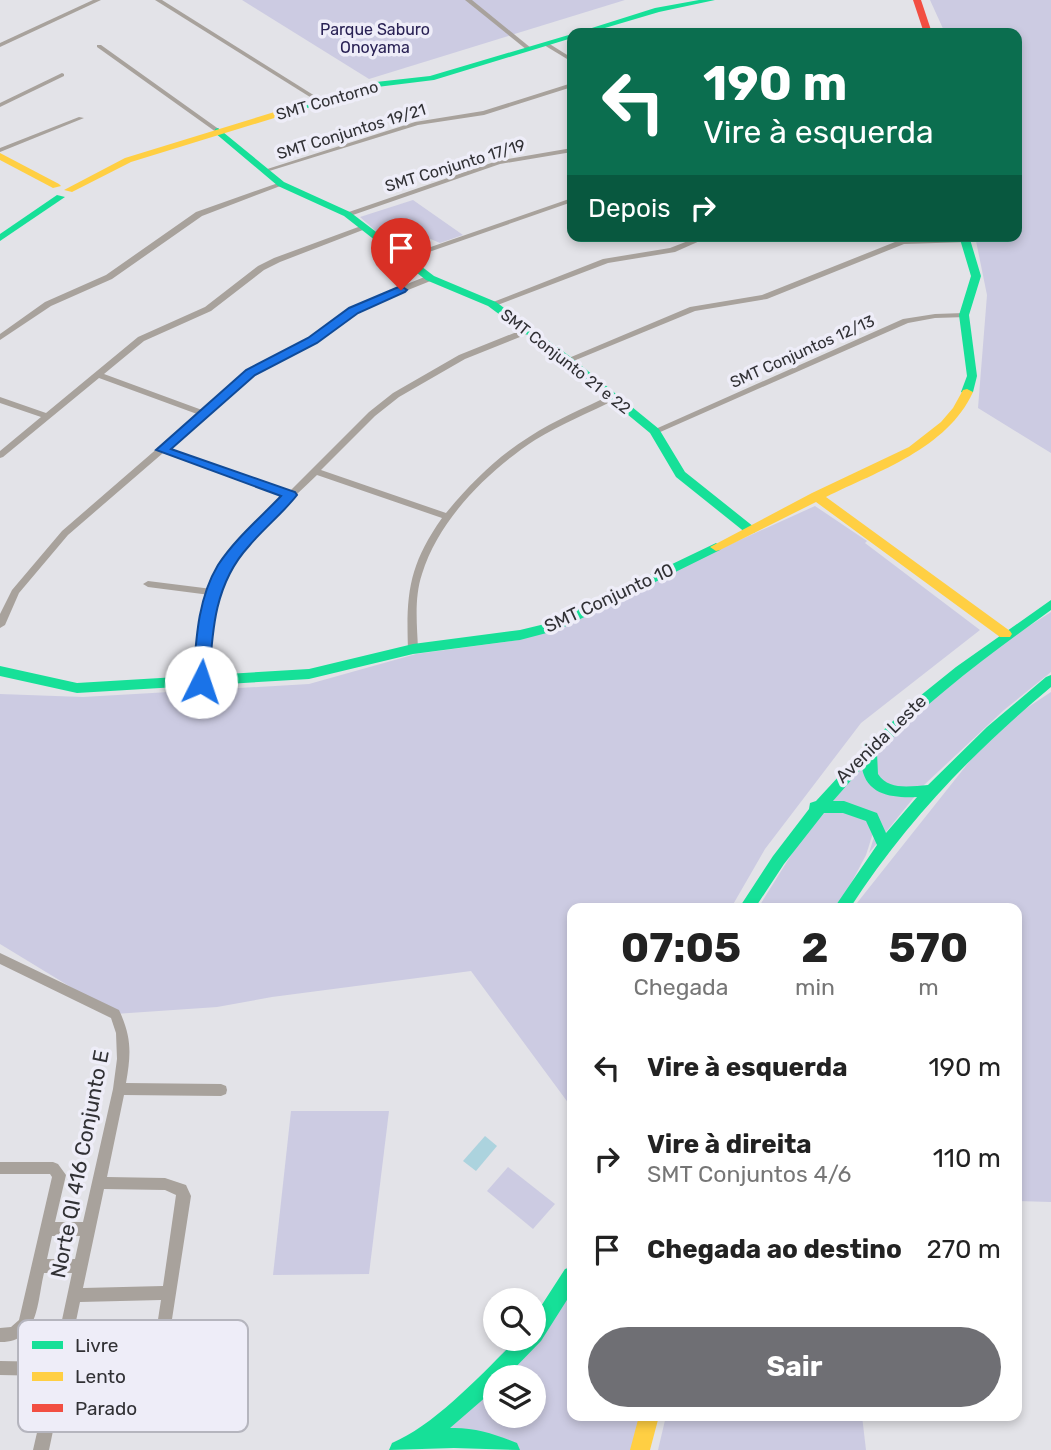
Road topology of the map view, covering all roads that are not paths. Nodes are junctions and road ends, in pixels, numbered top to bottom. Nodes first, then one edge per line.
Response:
1 (98, 0) edge
2 (158, 0) edge
3 (468, 0) edge
4 (711, 0) edge
5 (917, 0) edge
6 (696, 1) edge
7 (597, 28) edge
8 (926, 28) edge
9 (567, 38) edge
10 (546, 44) junction
11 (0, 45) edge
12 (99, 46) dead end
13 (529, 49) junction
14 (567, 57) edge
15 (62, 75) dead end
16 (567, 88) edge
17 (320, 102) junction
18 (0, 105) edge
19 (81, 118) dead end
20 (218, 131) junction
21 (0, 150) edge
22 (567, 150) edge
23 (0, 156) edge
24 (264, 172) junction
25 (281, 184) junction
26 (57, 192) junction
27 (567, 202) edge
28 (347, 214) junction
29 (364, 228) junction
30 (0, 238) edge
31 (693, 242) edge
32 (903, 242) edge
33 (966, 242) edge
34 (403, 258) junction
35 (430, 278) junction
36 (492, 304) junction
37 (964, 315) junction
38 (527, 331) junction
39 (0, 338) edge
40 (568, 360) junction
41 (97, 374) junction
42 (614, 397) junction
43 (0, 400) edge
44 (203, 413) junction
45 (48, 416) junction
46 (655, 431) junction
47 (162, 450) junction
48 (0, 454) edge
49 (316, 471) junction
50 (290, 495) junction
51 (816, 496) junction
52 (448, 517) junction
53 (750, 530) junction
54 (148, 584) dead end
55 (213, 592) junction
56 (1051, 604) edge
57 (0, 625) edge
58 (1005, 634) junction
59 (413, 649) junction
60 (0, 671) edge
61 (1051, 680) edge
62 (201, 682) junction
63 (870, 748) junction
64 (930, 790) junction
65 (815, 807) junction
66 (884, 845) junction
67 (750, 903) edge
68 (845, 903) edge
69 (0, 958) edge
70 (119, 1089) junction
71 (221, 1090) dead end
72 (0, 1168) edge
73 (99, 1182) junction
74 (47, 1229) junction
75 (89, 1229) junction
76 (38, 1266) junction
77 (81, 1266) junction
78 (567, 1284) edge
79 (170, 1293) junction
80 (75, 1295) junction
81 (546, 1316) edge
82 (26, 1320) edge
83 (70, 1320) edge
84 (166, 1320) edge
85 (18, 1332) edge
86 (0, 1335) edge
87 (518, 1351) edge
88 (0, 1368) edge
89 (18, 1368) edge
90 (648, 1421) edge
91 (45, 1432) edge
92 (418, 1442) junction
93 (41, 1450) edge
94 (399, 1450) edge
95 (510, 1450) edge
96 (640, 1450) edge

1 - 11 street
2 - 17 street
3 - 13 street
4 - 6 street
5 - 8 street
6 - 7 street
9 - 10 street, SMT Contorno
10 - 13 street, SMT Contorno
10 - 14 street
12 - 20 street
13 - 17 street, SMT Contorno
15 - 18 street
16 - 24 street, SMT Conjuntos 19/21
17 - 20 street, SMT Contorno
19 - 21 street
20 - 24 street, SMT Conjunto 21 e 22
20 - 26 street, SMT Contorno
22 - 28 street, SMT Conjunto 17/19
23 - 26 street
24 - 25 street, SMT Conjunto 21 e 22
25 - 28 street, SMT Conjunto 21 e 22
25 - 39 street
26 - 30 street
27 - 34 street
28 - 29 street, SMT Conjunto 21 e 22
29 - 34 street, SMT Conjunto 21 e 22
29 - 41 street
31 - 36 street
32 - 40 street
33 - 37 street
34 - 35 street, SMT Conjunto 21 e 22
35 - 36 street, SMT Conjunto 21 e 22
35 - 44 street
36 - 38 street, SMT Conjunto 21 e 22
37 - 46 street, SMT Conjuntos 12/13
37 - 51 street, SMT Conjunto 10
38 - 40 street, SMT Conjunto 21 e 22
38 - 49 street
40 - 42 street, SMT Conjunto 21 e 22
41 - 44 street
41 - 45 street
42 - 46 street, SMT Conjunto 21 e 22
42 - 52 street
43 - 45 street
44 - 47 street
45 - 48 street
46 - 53 street, SMT Conjunto 21 e 22
47 - 50 street
47 - 57 street
49 - 50 street
49 - 52 street
50 - 55 street
51 - 53 street, SMT Conjunto 10
51 - 58 street
52 - 59 street
53 - 59 street, SMT Conjunto 10
54 - 55 street
55 - 62 street
56 - 58 street, Avenida Leste
58 - 63 street, Avenida Leste
59 - 62 street, SMT Conjunto 10
60 - 62 street, SMT Conjunto 10
61 - 64 street
63 - 64 street
63 - 65 street, Avenida Leste
64 - 66 street
65 - 66 street
65 - 67 street, Avenida Leste
66 - 68 street
69 - 70 street, Norte QI 416 Conjunto E
70 - 71 street
70 - 73 street, Norte QI 416 Conjunto E
72 - 74 street
73 - 75 street, Norte QI 416 Conjunto E
73 - 79 street
74 - 75 street
74 - 76 street
75 - 77 street, Norte QI 416 Conjunto E
76 - 77 street
76 - 82 street
77 - 80 street, Norte QI 416 Conjunto E
78 - 81 street
79 - 80 street
79 - 84 street
80 - 83 street, Norte QI 416 Conjunto E
85 - 86 street
87 - 92 street
88 - 89 street
90 - 96 street
91 - 93 street, Norte QI 416 Conjunto E
92 - 94 street
92 - 95 street

